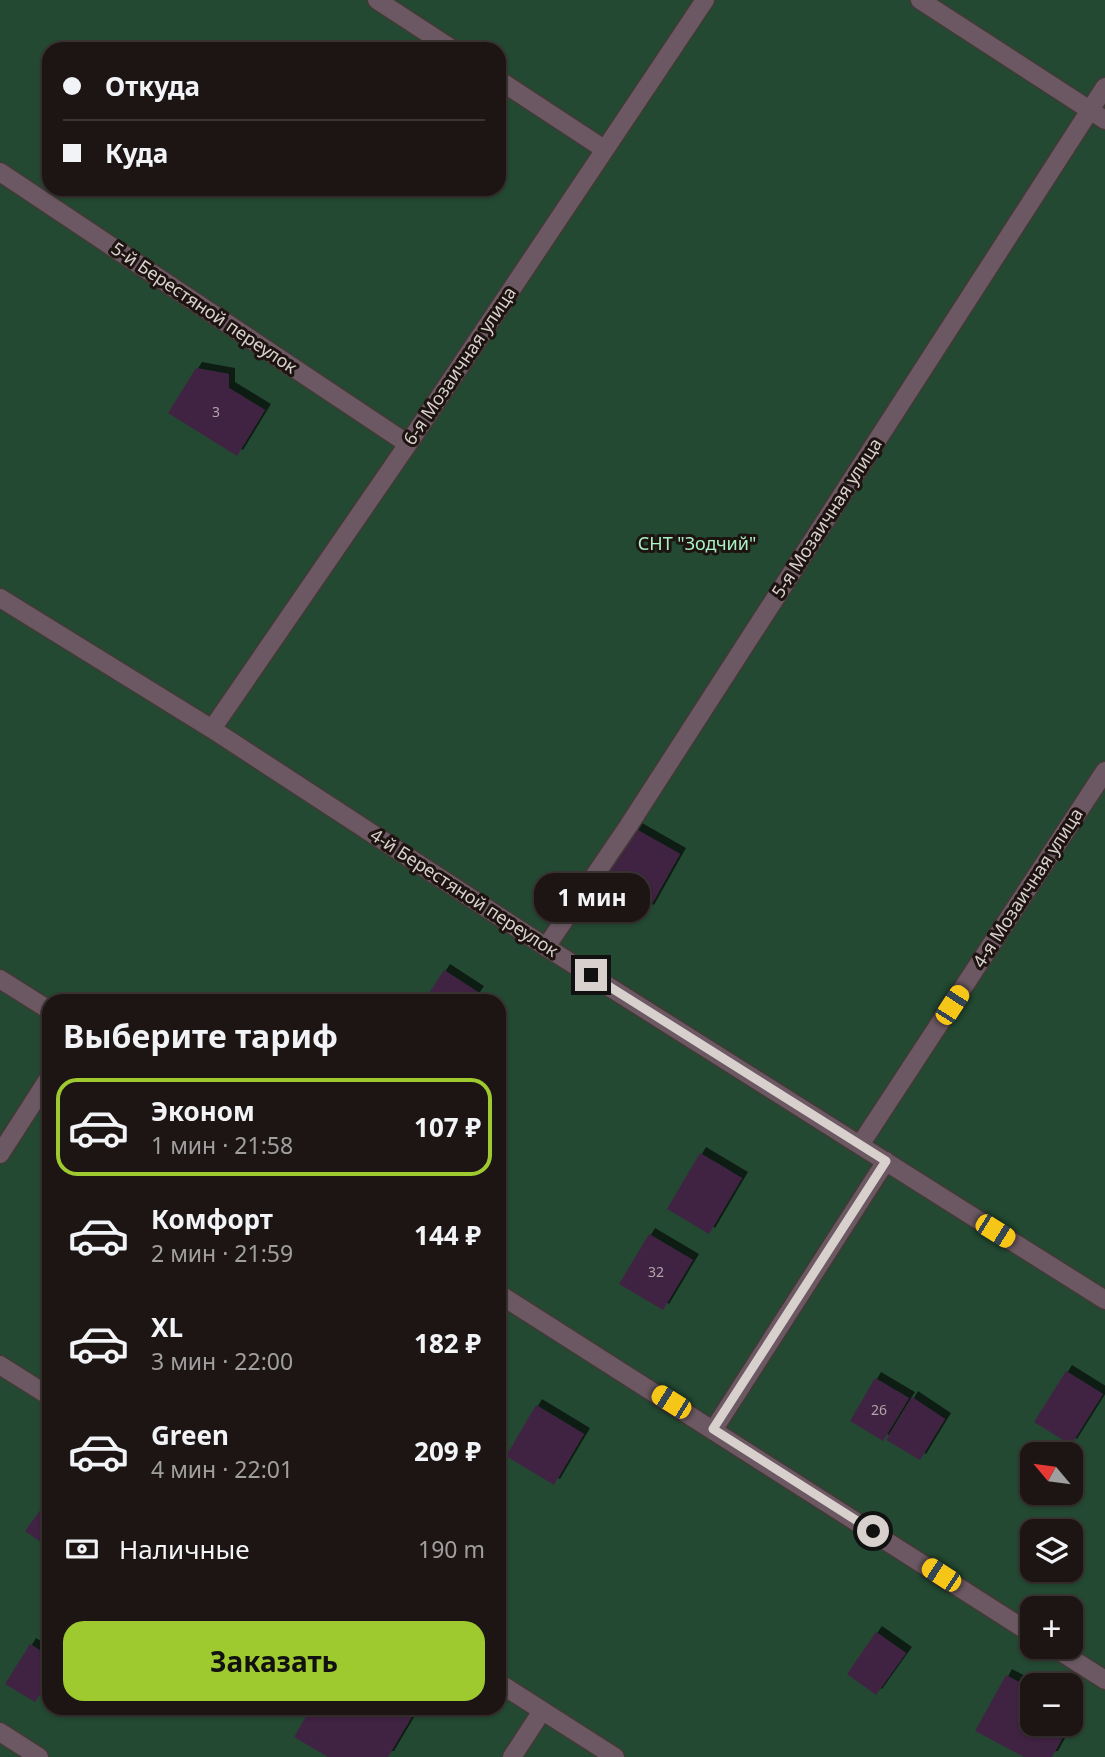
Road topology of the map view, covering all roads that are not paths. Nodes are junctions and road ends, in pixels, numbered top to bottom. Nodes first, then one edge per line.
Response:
1 (377, 0) edge
2 (705, 0) edge
3 (920, 0) edge
4 (441, 42) edge
5 (506, 85) edge
6 (1105, 87) edge
7 (1097, 115) edge
8 (604, 149) junction
9 (0, 172) edge
10 (408, 444) junction
11 (0, 598) edge
12 (212, 729) junction
13 (1105, 771) edge
14 (546, 947) junction
15 (0, 979) edge
16 (42, 1006) edge
17 (42, 1089) edge
18 (860, 1145) junction
19 (0, 1154) edge
20 (886, 1161) junction
21 (506, 1298) edge
22 (1105, 1300) edge
23 (0, 1365) edge
24 (42, 1392) edge
25 (713, 1429) junction
26 (1020, 1626) edge
27 (1072, 1659) edge
28 (1105, 1680) edge
29 (506, 1688) edge
30 (542, 1711) junction
31 (0, 1732) edge
32 (39, 1757) edge
33 (512, 1757) edge
34 (615, 1757) edge

1 - 4 lane
2 - 8 lane, 6-я Мозаичная улица
3 - 7 lane
5 - 8 lane
6 - 7 lane, 5-я Мозаичная улица
7 - 14 lane, 5-я Мозаичная улица
8 - 10 lane, 6-я Мозаичная улица
9 - 10 lane, 5-й Берестяной переулок
10 - 12 lane, 6-я Мозаичная улица
11 - 12 lane, 4-й Берестяной переулок
12 - 14 lane, 4-й Берестяной переулок
13 - 18 lane, 4-я Мозаичная улица
14 - 18 lane, 4-й Берестяной переулок
15 - 16 lane
17 - 19 lane
18 - 20 lane, 4-й Берестяной переулок
20 - 22 lane, 4-й Берестяной переулок
20 - 25 lane
21 - 25 lane
23 - 24 lane
25 - 26 lane
27 - 28 lane
29 - 30 lane
30 - 33 lane
30 - 34 lane
31 - 32 lane

